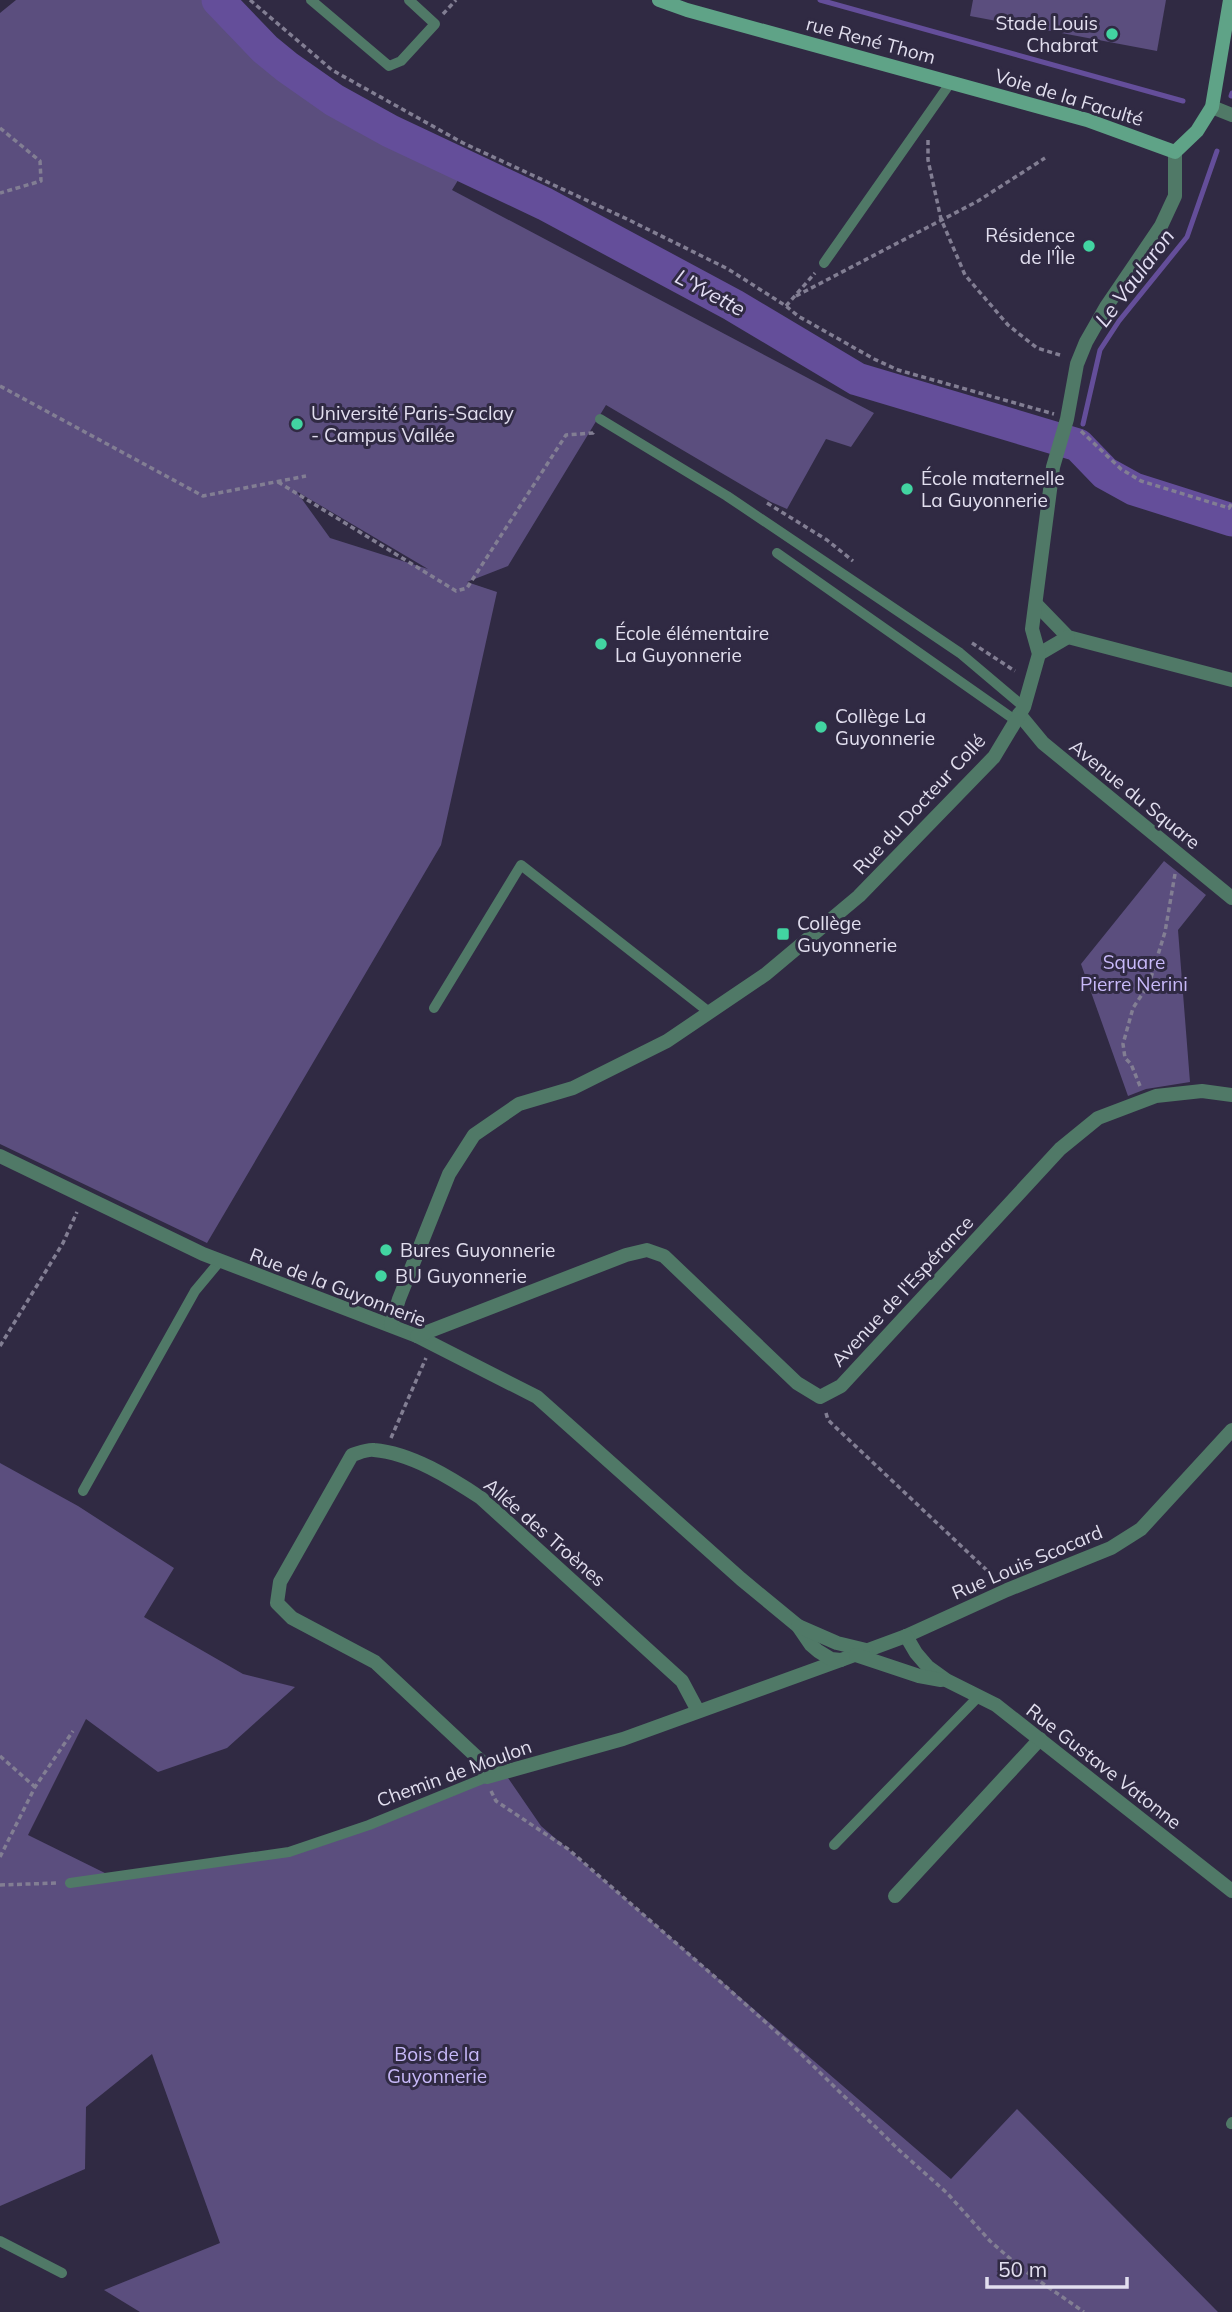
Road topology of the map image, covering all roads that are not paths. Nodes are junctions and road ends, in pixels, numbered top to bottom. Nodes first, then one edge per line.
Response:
1 (311, 0) edge
2 (409, 0) edge
3 (660, 0) edge
4 (1230, 0) edge
5 (951, 82) junction
6 (1212, 107) junction
7 (1232, 115) edge
8 (1175, 152) junction
9 (824, 263) road end
10 (600, 419) dead end
11 (777, 553) dead end
12 (1037, 605) junction
13 (1068, 637) junction
14 (1039, 654) junction
15 (1232, 680) edge
16 (1019, 714) junction
17 (1232, 898) edge
18 (434, 1008) dead end
19 (709, 1013) junction
20 (1232, 1095) edge
21 (0, 1156) edge
22 (220, 1261) junction
23 (391, 1325) junction
24 (417, 1336) junction
25 (1232, 1430) edge
26 (83, 1491) dead end
27 (798, 1626) junction
28 (906, 1636) junction
29 (811, 1645) junction
30 (863, 1653) junction
31 (841, 1660) junction
32 (807, 1673) junction
33 (946, 1680) junction
34 (979, 1696) junction
35 (698, 1711) junction
36 (1040, 1739) junction
37 (487, 1777) junction
38 (834, 1845) dead end
39 (70, 1883) road end
40 (1232, 1891) edge
41 (895, 1896) dead end
42 (0, 2241) edge
43 (62, 2273) dead end

1 - 2 lane
3 - 5 main road, rue René Thom
4 - 6 main road
5 - 8 main road, Voie de la Faculté
5 - 9 lane
6 - 7 street
6 - 8 main road
8 - 12 street, Rue du Docteur Collé
10 - 16 lane
11 - 16 lane
12 - 13 street
12 - 14 street, Rue du Docteur Collé
13 - 14 street
13 - 15 street
14 - 16 street, Rue du Docteur Collé
16 - 17 street, Avenue du Square
16 - 19 street, Rue du Docteur Collé
18 - 19 lane
19 - 23 street, Rue du Docteur Collé
20 - 24 street, Avenue de l'Espérance
21 - 22 street, Rue de la Guyonnerie
22 - 23 street, Rue de la Guyonnerie
22 - 26 lane
23 - 24 street, Rue de la Guyonnerie
24 - 27 street, Rue de la Guyonnerie
25 - 28 street, Rue Louis Scocard
27 - 29 street, Rue de la Guyonnerie
27 - 30 street, Rue de la Guyonnerie
28 - 30 street, Rue Louis Scocard
28 - 33 street, Rue Gustave Vatonne
29 - 31 street, Rue de la Guyonnerie
29 - 32 street
30 - 31 street, Rue Louis Scocard
30 - 33 street, Rue Gustave Vatonne
31 - 32 street, Chemin de Moulon
32 - 35 street, Chemin de Moulon
33 - 34 street, Rue Gustave Vatonne
34 - 36 street, Rue Gustave Vatonne
34 - 38 lane
35 - 37 street, Chemin de Moulon
35 - 37 street, Allée des Troènes
36 - 40 street, Rue Gustave Vatonne
36 - 41 street
37 - 39 lane, Chemin de Moulon
42 - 43 lane

